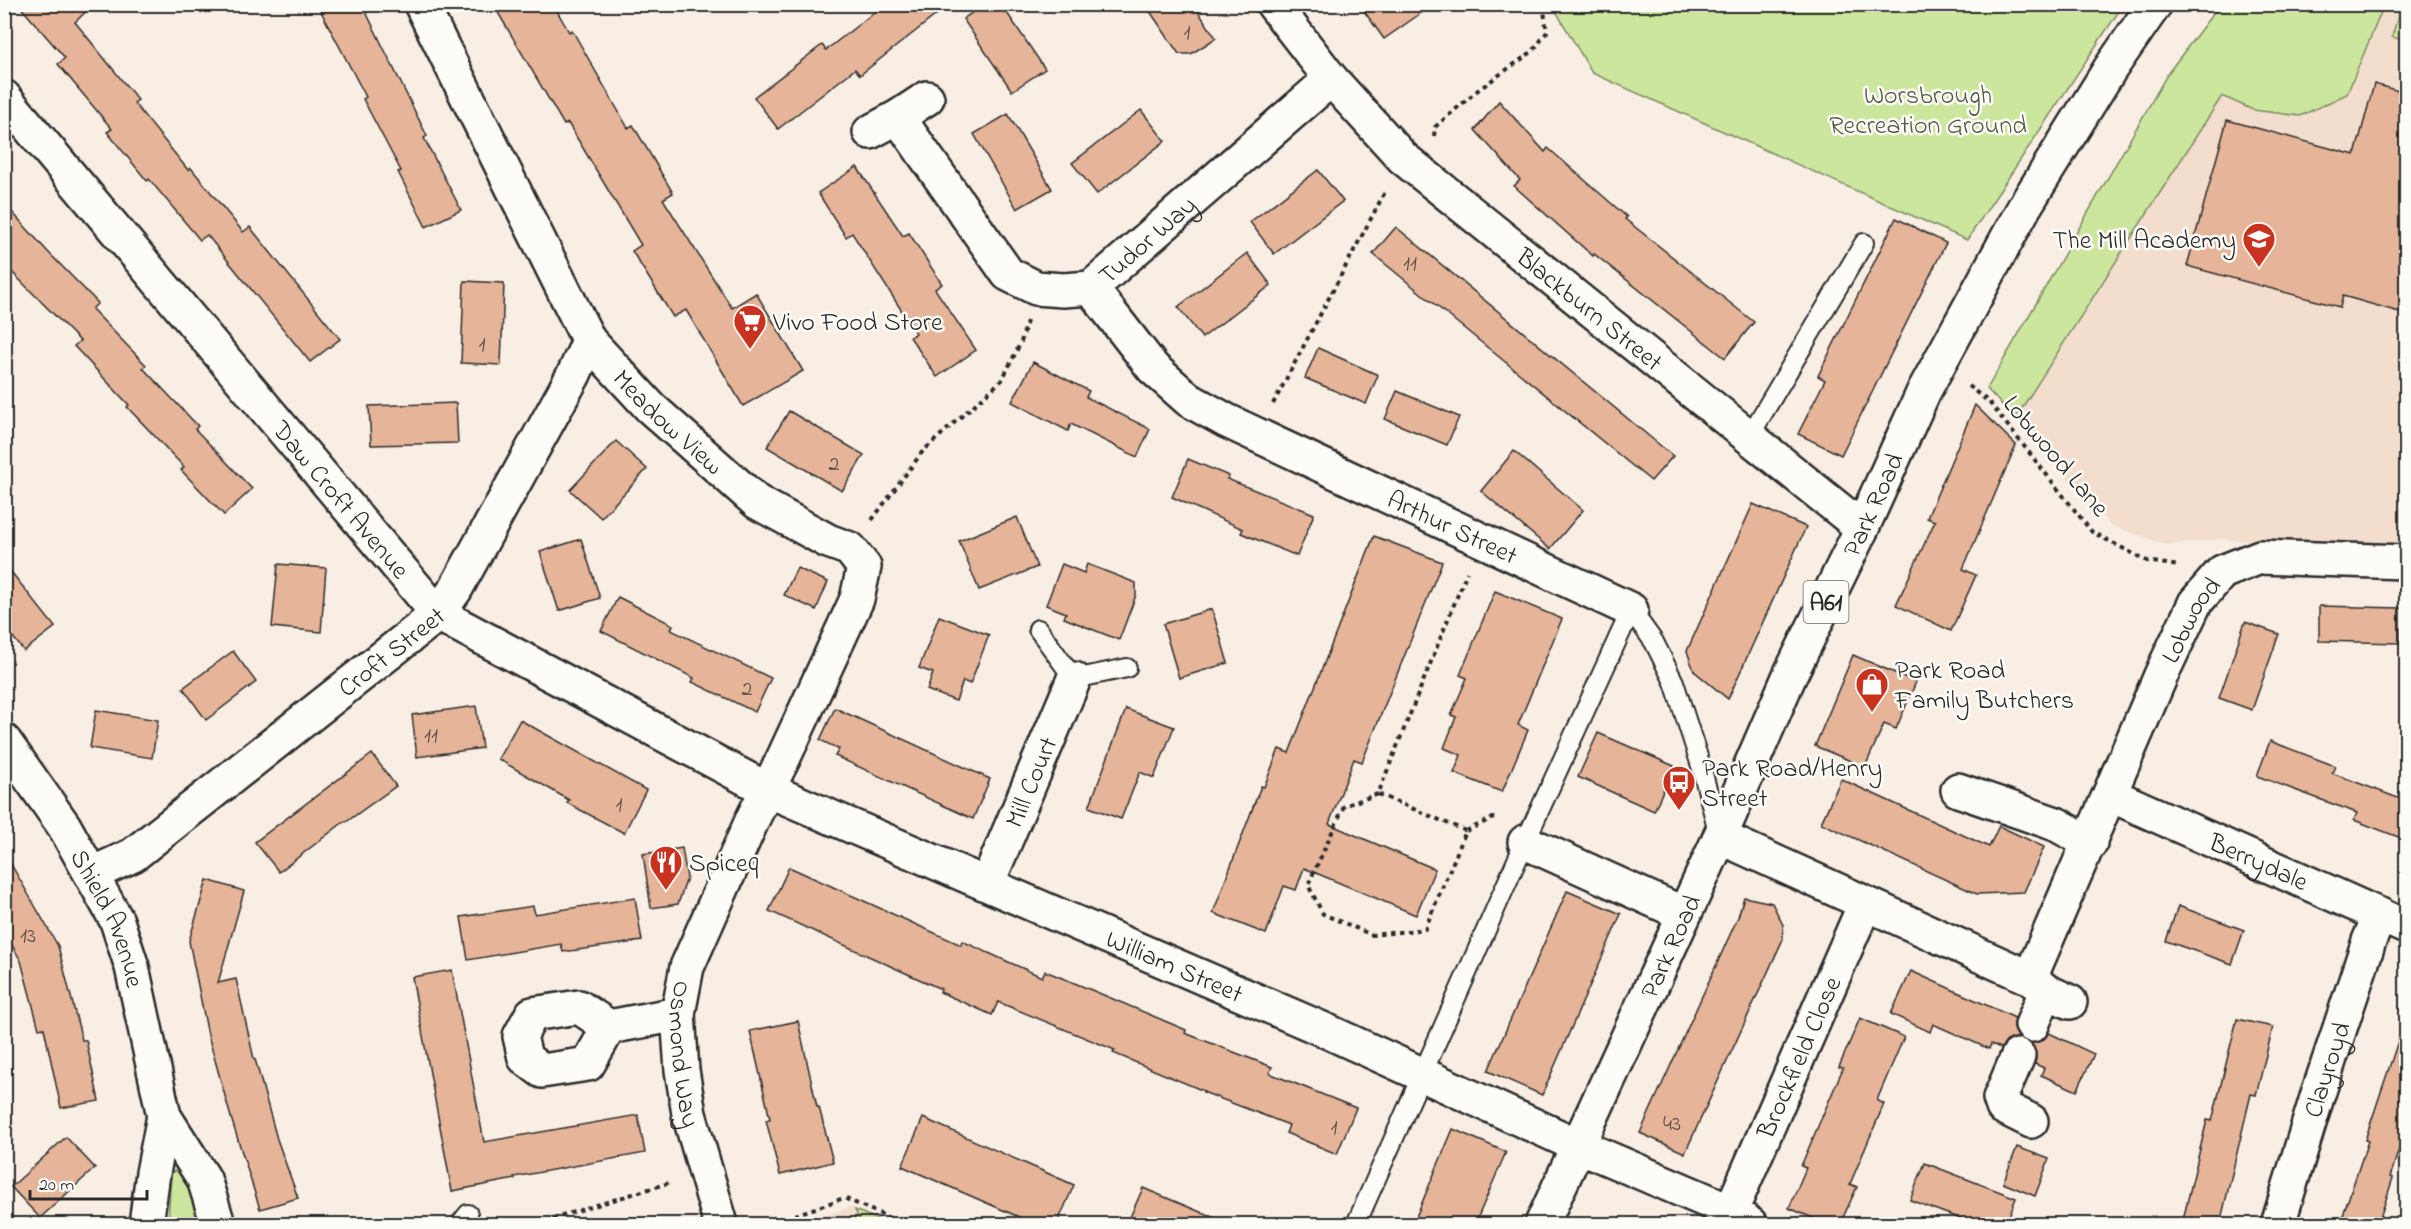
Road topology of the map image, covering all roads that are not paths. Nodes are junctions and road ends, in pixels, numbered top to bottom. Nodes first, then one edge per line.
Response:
1 (421, 4) edge
2 (1273, 4) edge
3 (2155, 4) edge
4 (1331, 79) junction
5 (4, 97) edge
6 (927, 98) dead end
7 (898, 117) junction
8 (870, 132) dead end
9 (1863, 243) dead end
10 (1091, 288) junction
11 (589, 341) junction
12 (1749, 437) junction
13 (1862, 528) junction
14 (2406, 562) edge
15 (1631, 610) junction
16 (438, 614) junction
17 (1038, 628) dead end
18 (1127, 668) dead end
19 (1074, 679) junction
20 (4, 741) edge
21 (768, 790) junction
22 (1958, 790) dead end
23 (2111, 795) junction
24 (1720, 837) junction
25 (1525, 842) junction
26 (2090, 843) junction
27 (92, 874) junction
28 (987, 884) junction
29 (1865, 904) junction
30 (1684, 914) junction
31 (2393, 921) edge
32 (2049, 990) junction
33 (678, 1014) junction
34 (2032, 1025) dead end
35 (609, 1026) dead end
36 (2018, 1056) dead end
37 (1422, 1075) junction
38 (164, 1116) junction
39 (2031, 1121) dead end
40 (1579, 1146) junction
41 (1741, 1218) edge
42 (147, 1224) edge
43 (218, 1224) edge
44 (720, 1224) edge
45 (1356, 1224) edge
46 (1542, 1224) edge
47 (2278, 1224) edge

1 - 11 main road, Meadow View
2 - 4 main road, Blackburn Street
3 - 13 main road, Park Road / A61
4 - 10 main road, Tudor Way
4 - 12 main road, Blackburn Street
5 - 16 main road, Daw Croft Avenue
6 - 7 main road
7 - 8 main road
7 - 10 main road, Tudor Way
9 - 12 lane
10 - 15 main road, Arthur Street
11 - 16 main road, Croft Street
11 - 21 main road, Meadow View
12 - 13 main road, Blackburn Street
13 - 24 main road, Park Road / A61
14 - 23 main road, Lobwood
15 - 24 lane, Arthur Street
15 - 25 lane
16 - 21 main road, Daw Croft Avenue
16 - 27 main road, Croft Street
17 - 19 lane
18 - 19 lane
19 - 28 main road, Mill Court
20 - 27 main road, Shield Avenue
21 - 28 main road, William Street
21 - 33 main road, Osmond Way
22 - 26 main road
23 - 26 main road, Lobwood
23 - 31 main road, Berrydale
24 - 29 main road
24 - 30 main road, Park Road / A61
25 - 30 main road
25 - 37 lane
26 - 32 main road, Lobwood
27 - 38 main road, Shield Avenue
28 - 37 main road, William Street
29 - 32 main road
29 - 41 main road, Brockfield Close
30 - 40 main road, Park Road / A61
31 - 47 main road, Clayroyd
32 - 34 main road
33 - 35 main road
33 - 44 main road, Osmond Way
36 - 39 main road
37 - 40 main road, William Street
37 - 45 lane
38 - 42 main road, Shield Avenue
38 - 43 main road, Shield Avenue
40 - 41 main road, Brockfield Close
40 - 46 main road, Park Road / A61

